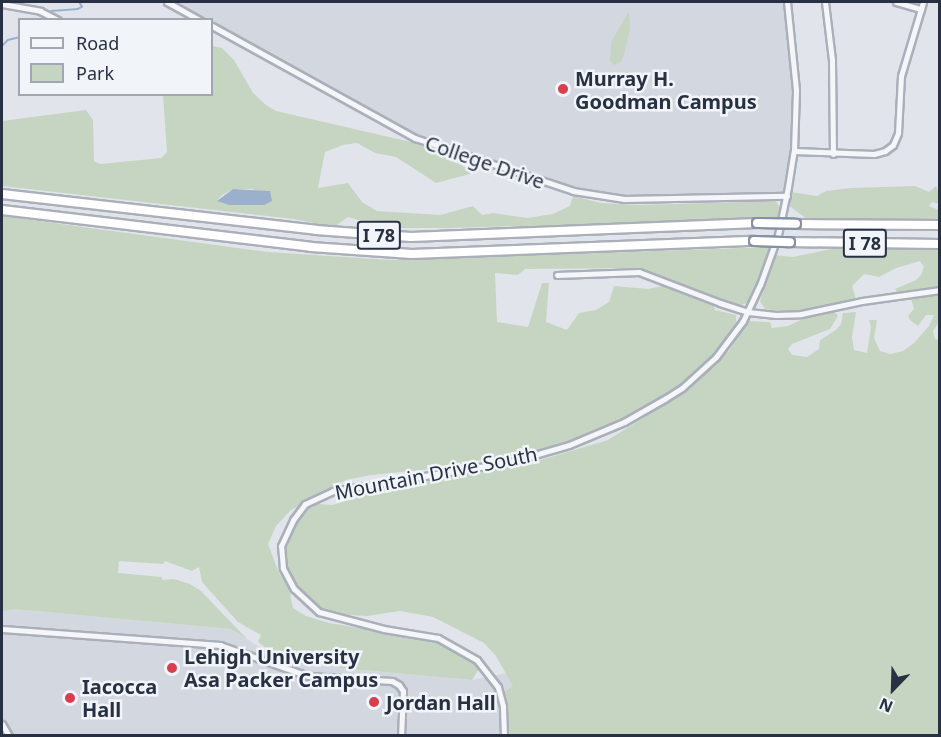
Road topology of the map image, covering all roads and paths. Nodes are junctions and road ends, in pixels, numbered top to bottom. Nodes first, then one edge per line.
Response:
1 (167, 2) edge
2 (787, 2) edge
3 (825, 2) edge
4 (832, 2) edge
5 (896, 2) edge
6 (923, 2) edge
7 (2, 4) edge
8 (921, 9) junction
9 (55, 18) edge
10 (196, 18) edge
11 (213, 30) edge
12 (794, 151) junction
13 (833, 153) junction
14 (2, 194) edge
15 (787, 196) junction
16 (2, 210) edge
17 (939, 225) edge
18 (939, 244) edge
19 (556, 275) dead end
20 (939, 290) edge
21 (748, 312) junction
22 (2, 629) edge
23 (503, 723) junction
24 (2, 724) edge
25 (9, 735) edge
26 (401, 735) edge
27 (498, 735) edge
28 (504, 735) edge

1 - 10 street
2 - 12 street, Mountain Drive South
3 - 4 street
3 - 13 street
5 - 8 street
6 - 8 street
7 - 9 street
8 - 13 street
11 - 15 street, College Drive
12 - 13 street
12 - 15 street, Mountain Drive South
14 - 17 highway, I 78, bridge
15 - 21 street, Mountain Drive South
16 - 18 highway, I 78, bridge
19 - 21 street
20 - 21 street
21 - 23 street, Mountain Drive South
22 - 26 street
23 - 27 street, Mountain Drive South
23 - 28 street, Mountain Drive South
24 - 25 street

